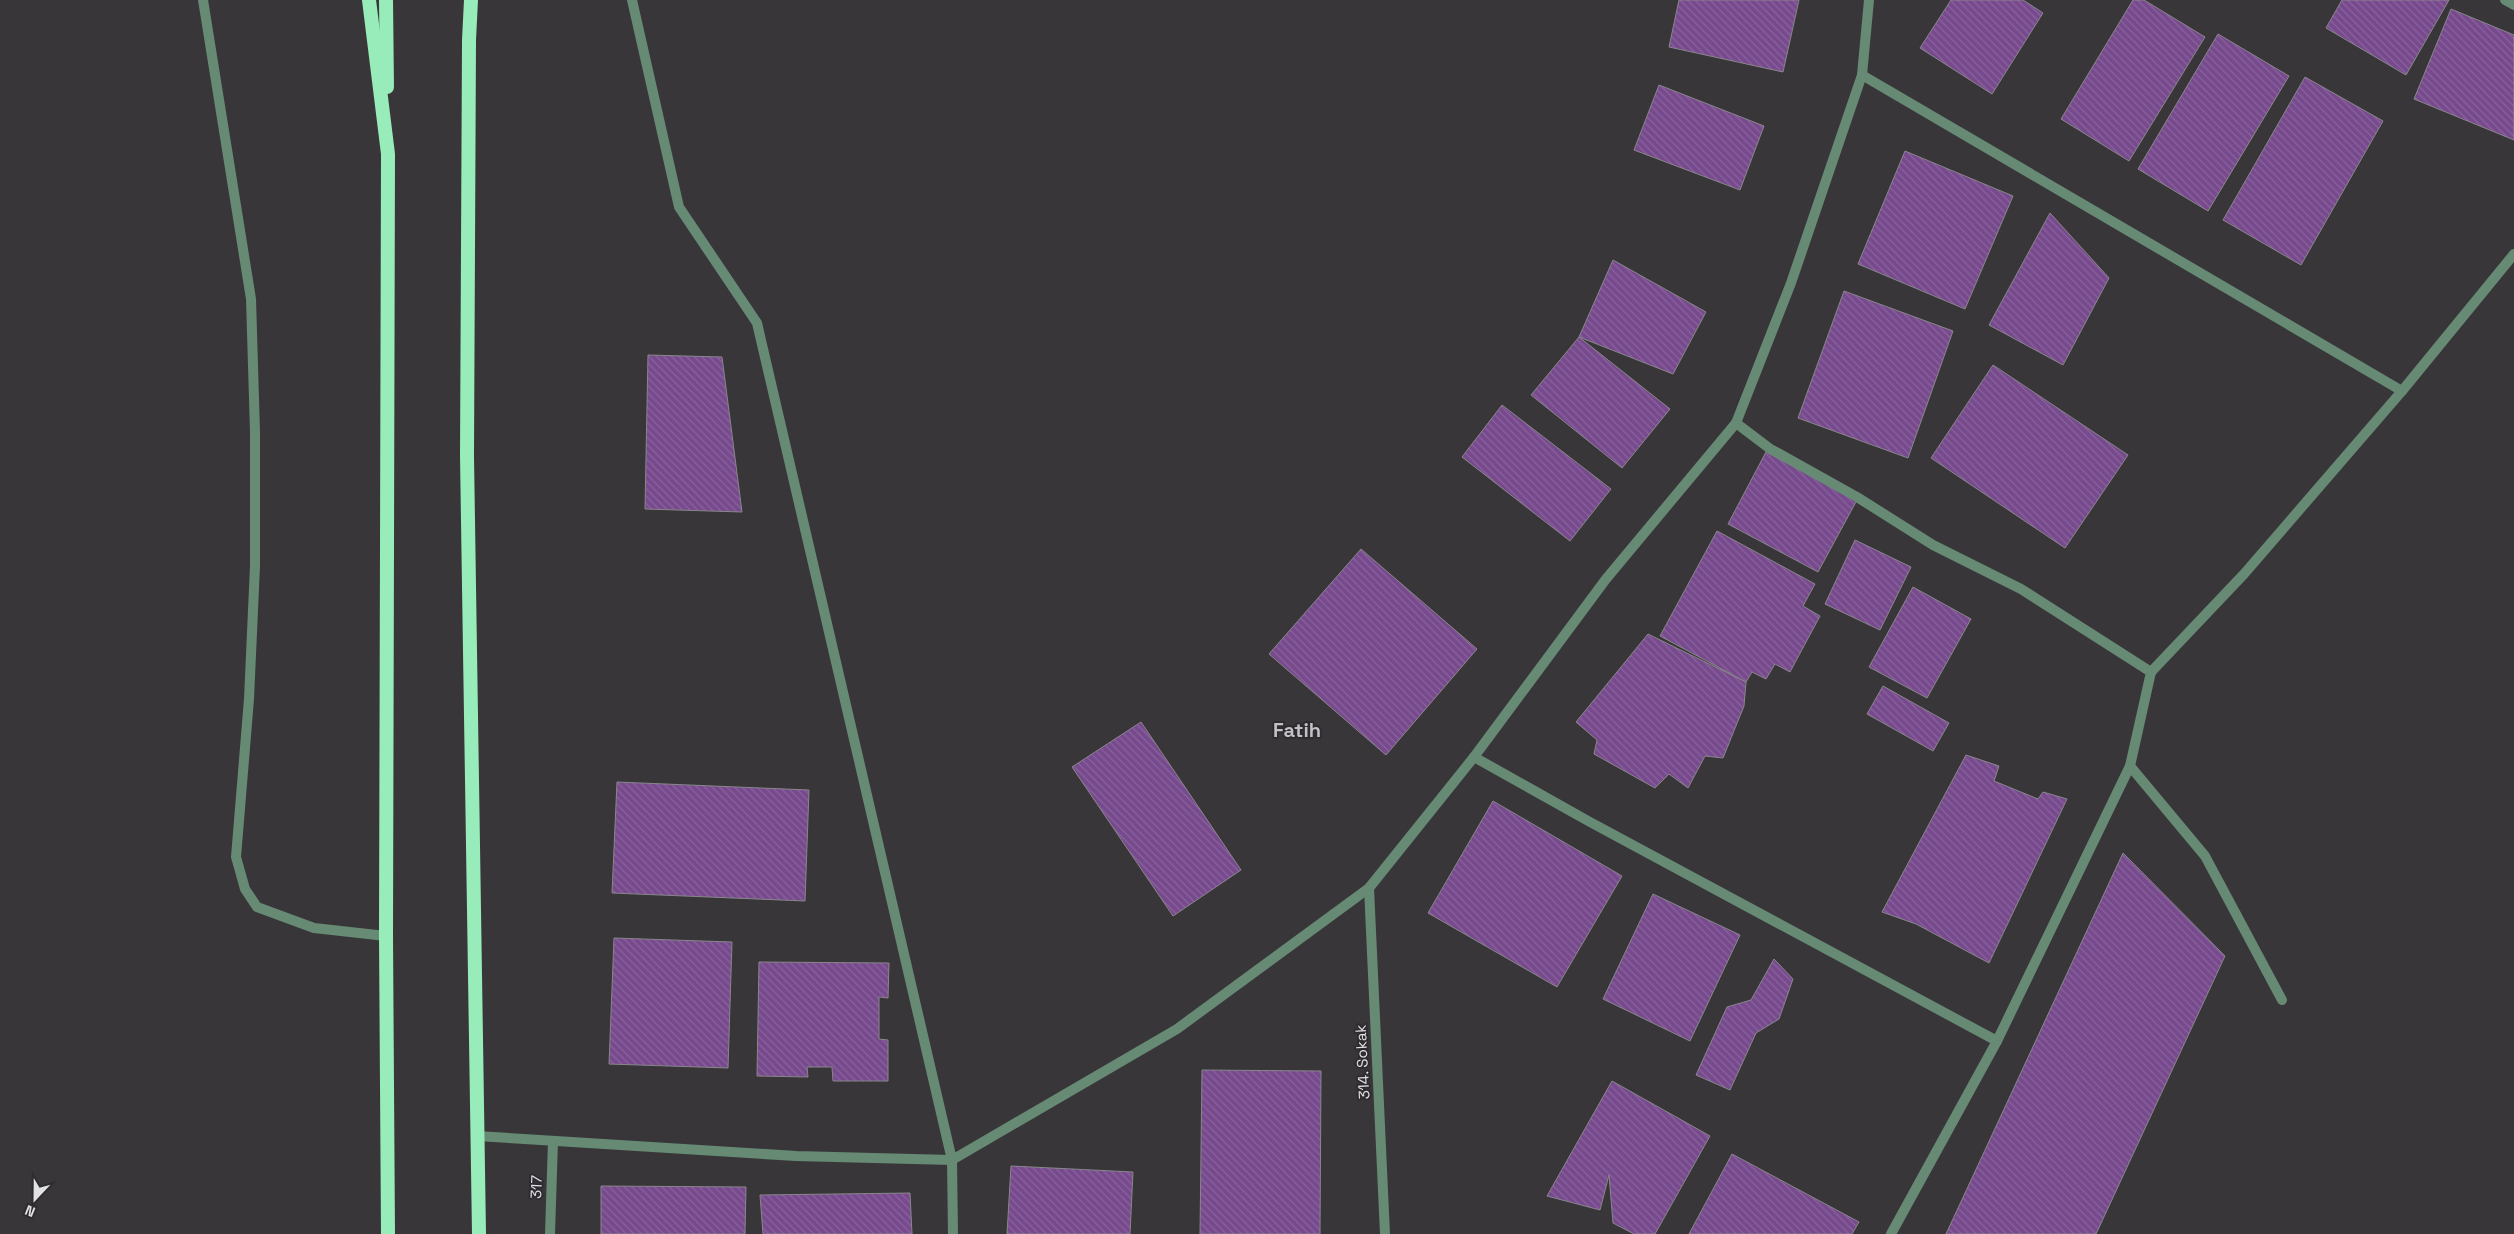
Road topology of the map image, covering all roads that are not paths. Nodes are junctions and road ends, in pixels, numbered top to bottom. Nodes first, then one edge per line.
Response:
1 (203, 0) edge
2 (368, 0) edge
3 (386, 0) edge
4 (467, 0) edge
5 (471, 0) edge
6 (632, 0) edge
7 (1869, 0) edge
8 (2505, 0) edge
9 (2514, 5) edge
10 (469, 40) junction
11 (1862, 76) junction
12 (388, 154) junction
13 (2514, 254) edge
14 (2402, 391) junction
15 (1736, 423) junction
16 (2151, 672) junction
17 (1474, 757) junction
18 (2130, 766) junction
19 (1369, 888) junction
20 (386, 936) junction
21 (2282, 1000) dead end
22 (1997, 1041) junction
23 (477, 1136) junction
24 (553, 1141) junction
25 (952, 1160) junction
26 (388, 1234) edge
27 (479, 1234) edge
28 (550, 1234) edge
29 (953, 1234) edge
30 (1384, 1234) edge
31 (1891, 1234) edge

1 - 20 street
2 - 12 highway
3 - 12 highway
4 - 10 highway
5 - 10 highway
6 - 25 street
7 - 11 street
8 - 9 street
10 - 23 highway
11 - 14 street
11 - 15 street
12 - 20 highway
13 - 14 street
14 - 16 street
15 - 16 street
15 - 17 street
16 - 18 street
17 - 19 street
17 - 22 street
18 - 21 street
18 - 22 street
19 - 25 street
19 - 30 street, 314. Sokak
20 - 26 highway
22 - 31 street
23 - 24 street
23 - 27 highway
24 - 25 street
24 - 28 street, 317
25 - 29 street

